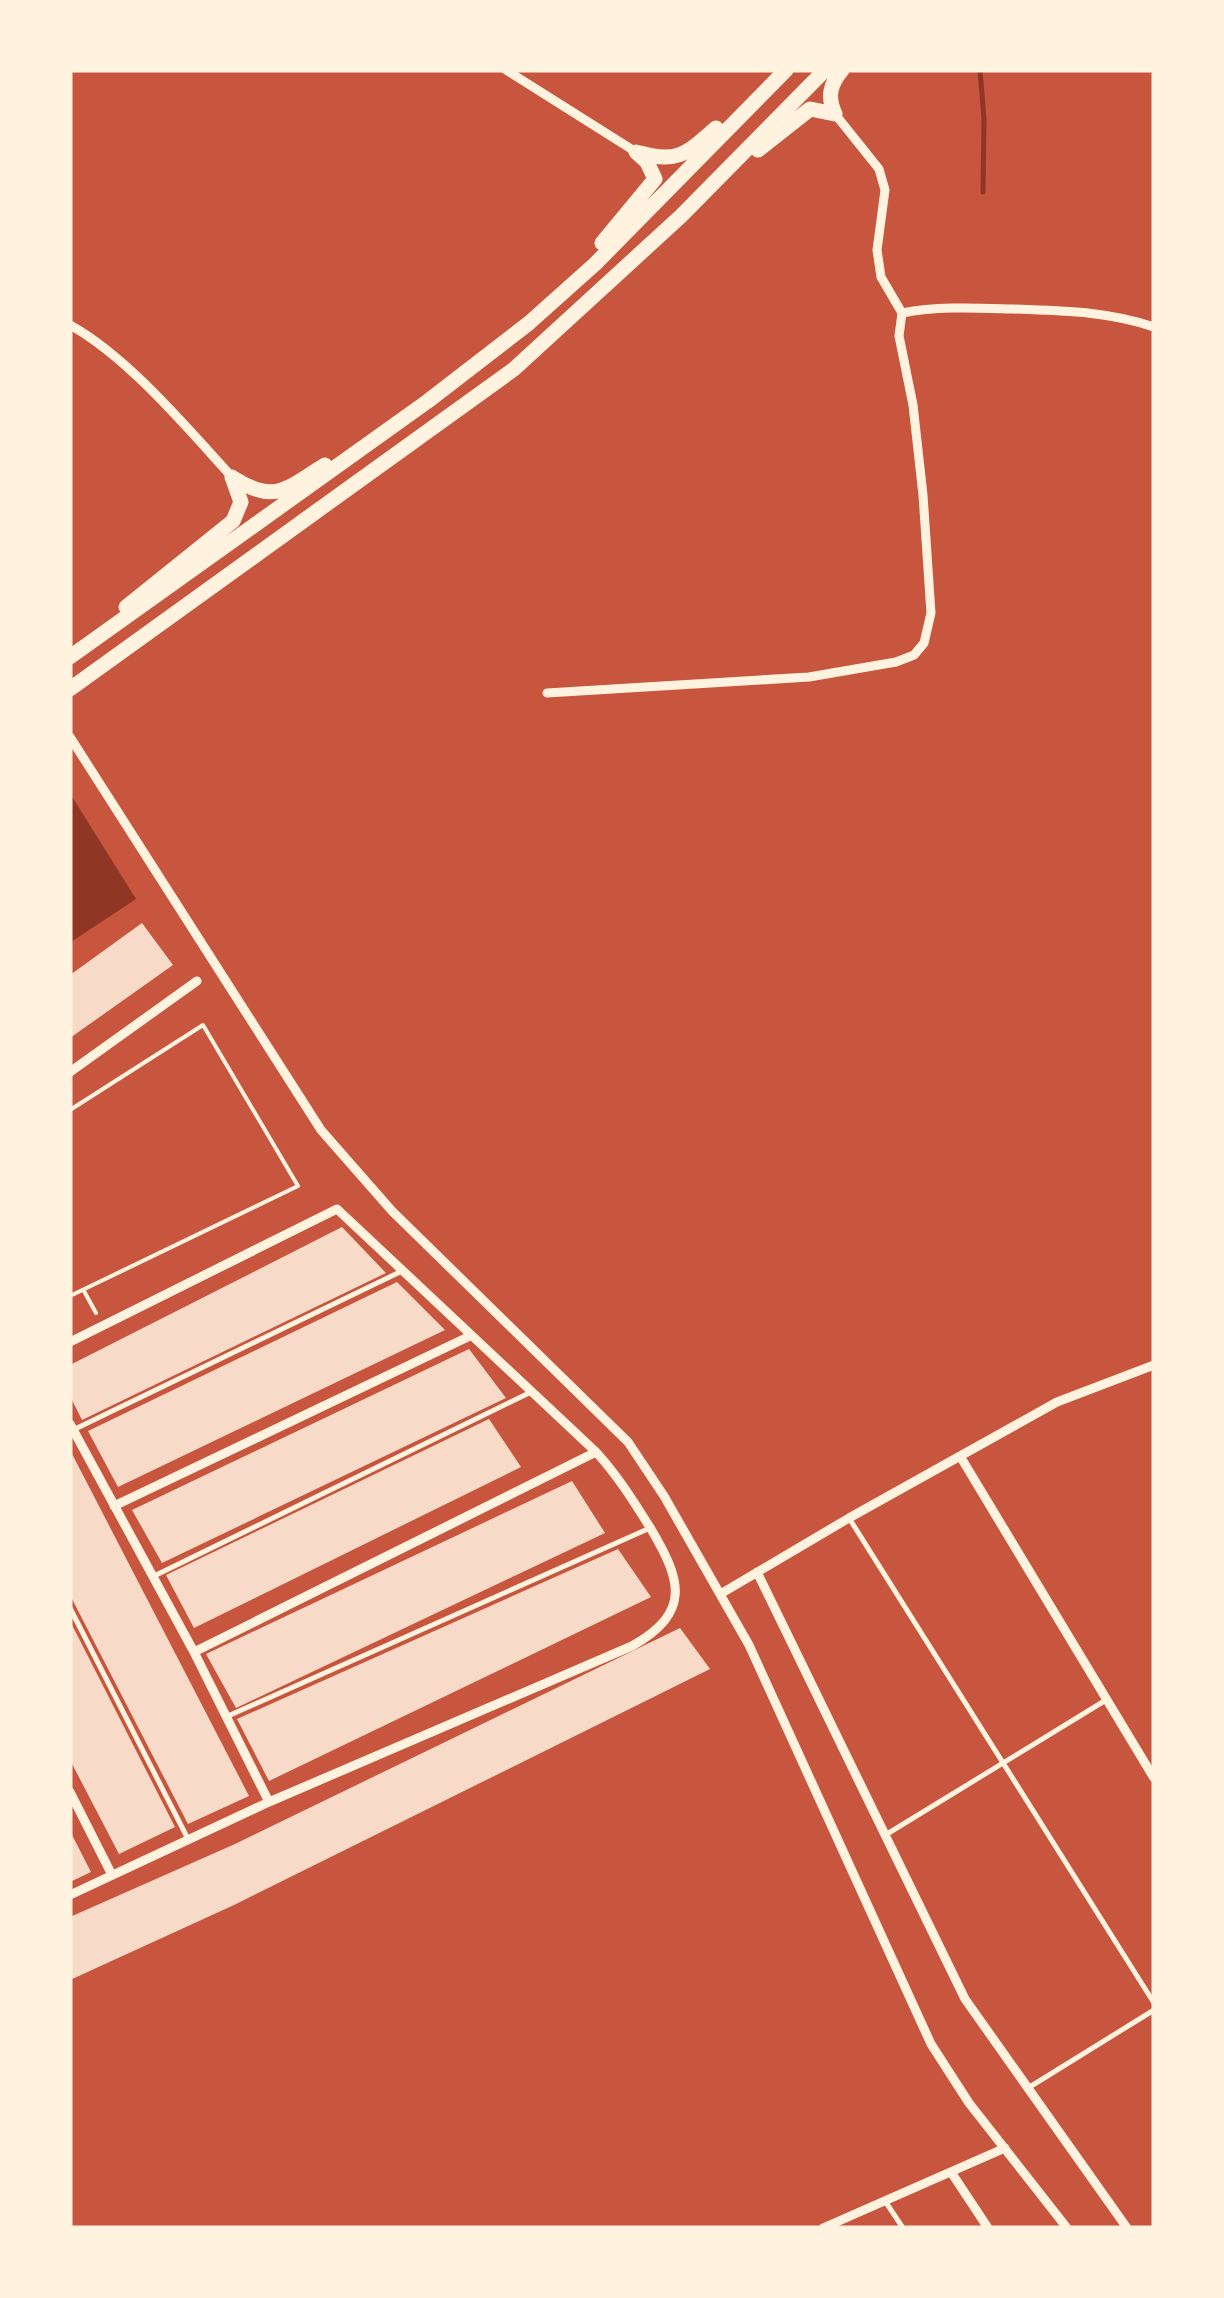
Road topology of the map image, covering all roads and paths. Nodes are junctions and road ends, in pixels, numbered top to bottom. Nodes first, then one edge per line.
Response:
1 (506, 70) edge
2 (785, 70) edge
3 (825, 70) edge
4 (842, 70) edge
5 (834, 114) junction
6 (636, 152) junction
7 (681, 216) junction
8 (902, 313) junction
9 (529, 323) junction
10 (70, 325) edge
11 (1154, 327) edge
12 (428, 401) junction
13 (232, 477) junction
14 (70, 656) edge
15 (70, 689) edge
16 (547, 694) dead end
17 (70, 738) edge
18 (197, 981) dead end
19 (70, 1072) edge
20 (70, 1110) edge
21 (402, 1271) junction
22 (84, 1291) junction
23 (70, 1296) edge
24 (102, 1326) junction
25 (470, 1336) junction
26 (70, 1342) edge
27 (1154, 1364) edge
28 (531, 1392) junction
29 (72, 1427) edge
30 (596, 1452) junction
31 (960, 1456) junction
32 (114, 1506) junction
33 (849, 1518) junction
34 (650, 1528) junction
35 (757, 1572) junction
36 (152, 1577) junction
37 (722, 1593) junction
38 (70, 1608) edge
39 (194, 1652) junction
40 (1107, 1700) junction
41 (226, 1717) junction
42 (1003, 1763) junction
43 (1154, 1778) edge
44 (70, 1792) edge
45 (269, 1802) junction
46 (887, 1834) junction
47 (188, 1839) junction
48 (112, 1875) junction
49 (70, 1895) edge
50 (1154, 2006) edge
51 (1028, 2088) junction
52 (1005, 2148) junction
53 (950, 2172) junction
54 (885, 2201) junction
55 (823, 2228) edge
56 (903, 2228) edge
57 (988, 2228) edge
58 (1067, 2228) edge
59 (1127, 2228) edge

1 - 6 street
2 - 6 main road
2 - 9 main road
3 - 7 main road
4 - 5 main road
5 - 7 main road
5 - 8 street
6 - 9 main road
7 - 15 main road
8 - 11 street
8 - 16 street
9 - 12 main road
10 - 13 street
12 - 13 main road
12 - 14 main road
13 - 14 main road
17 - 37 street
18 - 19 street
20 - 22 path
21 - 24 street
21 - 25 street
21 - 29 lane
22 - 23 path
22 - 24 path
24 - 26 street
25 - 28 street
25 - 32 street
27 - 31 street
28 - 30 street
28 - 36 lane
29 - 32 street
30 - 34 street
30 - 39 street
31 - 33 street
31 - 40 street
32 - 36 street
33 - 35 street
33 - 42 lane
34 - 41 lane
34 - 45 street
35 - 37 street
35 - 46 street
36 - 39 street
37 - 52 street
38 - 47 lane
39 - 41 street
40 - 42 lane
40 - 43 street
41 - 45 street
42 - 46 lane
42 - 50 lane
44 - 48 street
45 - 47 street
46 - 51 street
47 - 48 street
48 - 49 street
50 - 51 lane
51 - 59 street
52 - 53 street
52 - 58 street
53 - 54 street
53 - 57 street
54 - 55 street
54 - 56 lane

